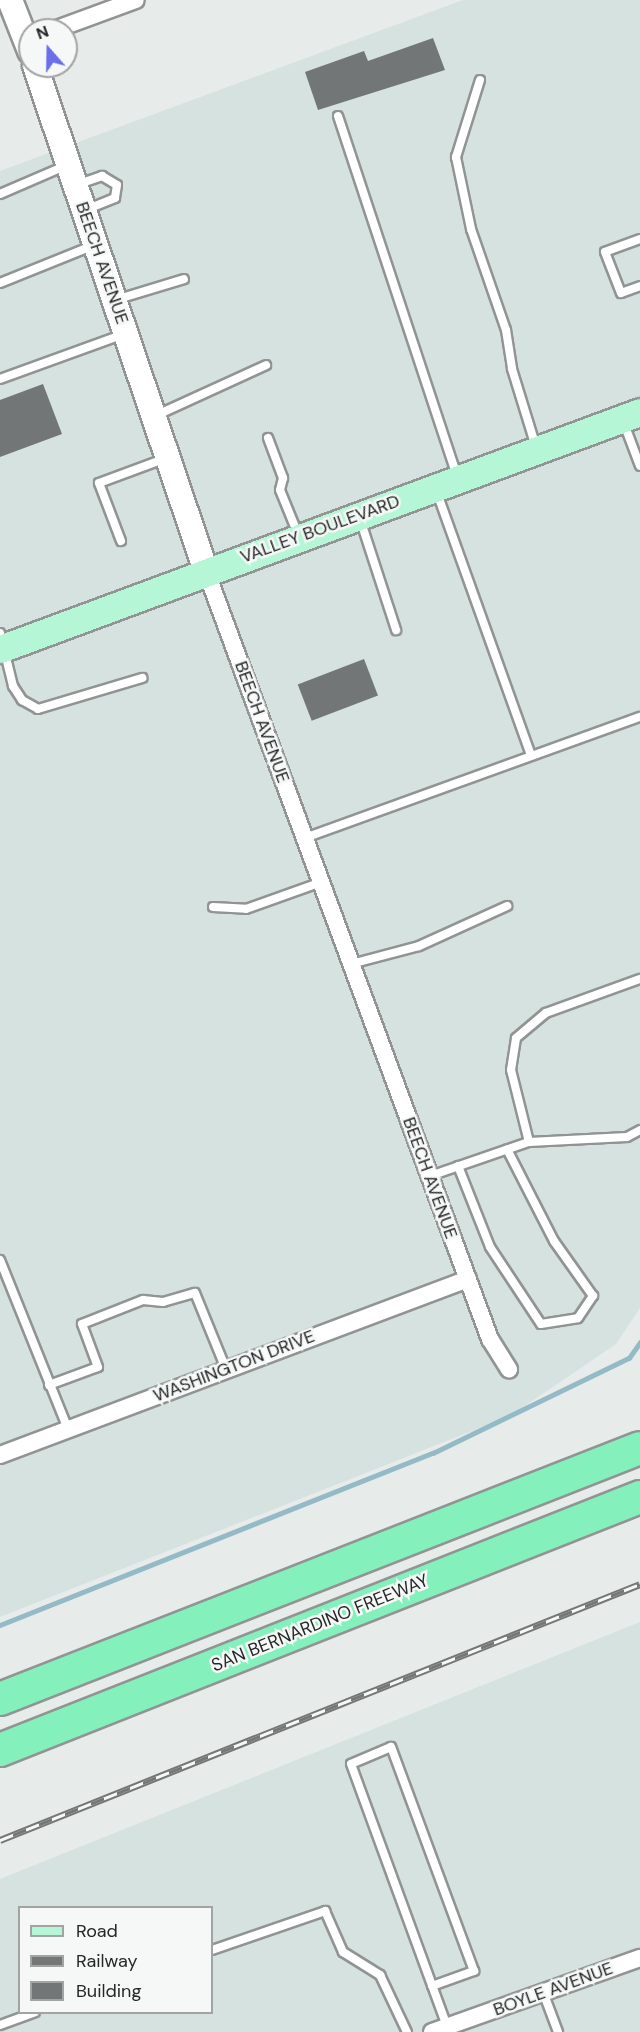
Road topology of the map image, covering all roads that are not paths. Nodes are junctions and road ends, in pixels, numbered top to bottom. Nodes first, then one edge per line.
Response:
1 (10, 0) edge
2 (136, 0) edge
3 (18, 18) edge
4 (78, 21) edge
5 (39, 78) edge
6 (480, 80) dead end
7 (338, 116) dead end
8 (72, 175) junction
9 (0, 194) edge
10 (84, 210) junction
11 (640, 239) edge
12 (96, 245) junction
13 (184, 279) dead end
14 (0, 283) edge
15 (640, 286) edge
16 (115, 301) junction
17 (126, 334) junction
18 (266, 365) dead end
19 (0, 379) edge
20 (631, 415) edge
21 (154, 417) junction
22 (268, 438) dead end
23 (537, 450) junction
24 (168, 457) junction
25 (640, 466) edge
26 (447, 483) junction
27 (358, 515) junction
28 (299, 537) junction
29 (121, 541) dead end
30 (206, 571) junction
31 (396, 630) dead end
32 (2, 643) edge
33 (142, 678) dead end
34 (640, 717) edge
35 (531, 756) junction
36 (305, 838) junction
37 (322, 882) junction
38 (213, 906) dead end
39 (507, 906) dead end
40 (351, 964) junction
41 (640, 979) edge
42 (640, 1130) edge
43 (529, 1142) junction
44 (507, 1149) junction
45 (458, 1166) junction
46 (430, 1176) junction
47 (0, 1260) edge
48 (468, 1279) junction
49 (226, 1369) junction
50 (509, 1369) dead end
51 (49, 1385) junction
52 (68, 1429) junction
53 (640, 1430) edge
54 (640, 1448) edge
55 (0, 1455) edge
56 (574, 1475) junction
57 (640, 1497) edge
58 (0, 1699) edge
59 (0, 1750) edge
60 (213, 1950) edge
61 (640, 1958) edge
62 (432, 1986) junction
63 (543, 1992) junction
64 (32, 2014) edge
65 (0, 2025) edge
66 (439, 2029) edge
67 (406, 2032) edge
68 (558, 2032) edge

1 - 3 main road
2 - 4 street
5 - 8 main road, BEECH AVENUE
6 - 23 lane
7 - 26 lane
8 - 9 lane
8 - 10 main road, BEECH AVENUE
8 - 10 lane
10 - 12 main road, BEECH AVENUE
11 - 15 lane
12 - 14 lane
12 - 16 main road, BEECH AVENUE
13 - 16 lane
16 - 17 main road, BEECH AVENUE
17 - 19 lane
17 - 21 main road, BEECH AVENUE
18 - 21 lane
20 - 23 main road, VALLEY BOULEVARD
20 - 25 lane
21 - 24 main road, BEECH AVENUE
22 - 28 lane
23 - 26 main road, VALLEY BOULEVARD
24 - 29 lane
24 - 30 main road, BEECH AVENUE
26 - 27 main road, VALLEY BOULEVARD
26 - 35 lane
27 - 28 main road, VALLEY BOULEVARD
27 - 31 lane
28 - 30 main road, VALLEY BOULEVARD
30 - 32 main road, VALLEY BOULEVARD
30 - 36 street, BEECH AVENUE
32 - 33 lane
34 - 35 lane
35 - 36 lane
36 - 37 street, BEECH AVENUE
37 - 38 lane
37 - 40 street, BEECH AVENUE
39 - 40 lane
40 - 46 street, BEECH AVENUE
41 - 43 lane
42 - 43 lane
43 - 44 lane
44 - 45 lane
44 - 45 lane
45 - 46 lane
46 - 48 street, BEECH AVENUE
47 - 51 lane
48 - 49 street, WASHINGTON DRIVE
48 - 50 street, BEECH AVENUE
49 - 51 lane
49 - 52 street, WASHINGTON DRIVE
51 - 52 lane
52 - 55 street, WASHINGTON DRIVE
53 - 56 highway
54 - 56 highway
56 - 58 highway
57 - 59 highway, SAN BERNARDINO FREEWAY
60 - 67 lane
61 - 63 street, BOYLE AVENUE
62 - 62 lane
62 - 66 lane
63 - 66 street, BOYLE AVENUE
63 - 68 lane
64 - 65 lane

